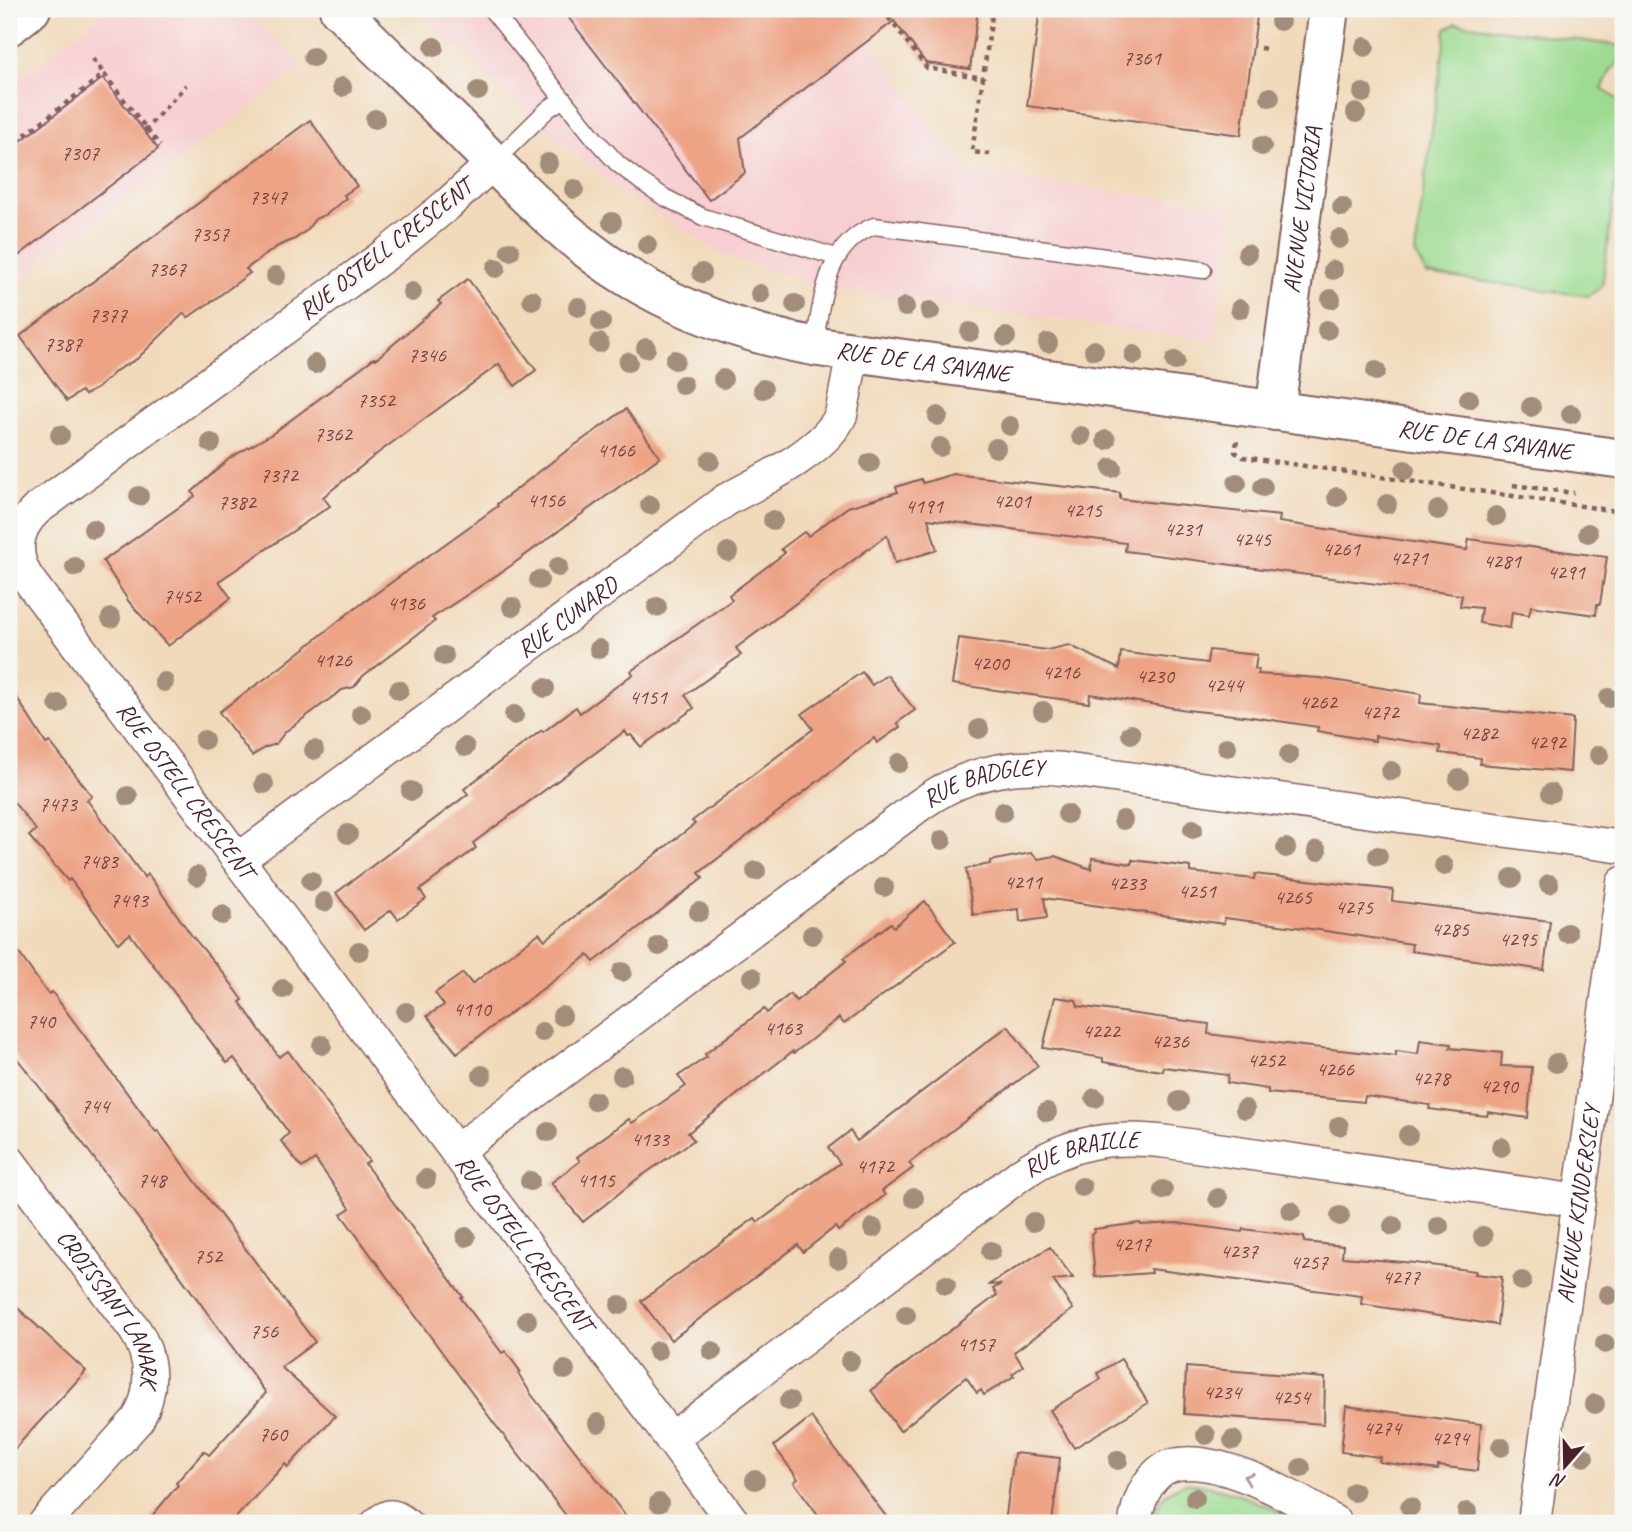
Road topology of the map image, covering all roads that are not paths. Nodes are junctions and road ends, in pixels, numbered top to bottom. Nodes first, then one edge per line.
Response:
1 (32, 9) edge
2 (339, 9) edge
3 (491, 9) edge
4 (1329, 9) edge
5 (9, 26) edge
6 (563, 99) junction
7 (493, 163) junction
8 (836, 257) junction
9 (1203, 270) dead end
10 (814, 347) junction
11 (853, 352) junction
12 (1275, 411) junction
13 (1623, 459) edge
14 (1623, 847) edge
15 (239, 859) junction
16 (1623, 883) edge
17 (456, 1150) junction
18 (9, 1161) edge
19 (1579, 1200) junction
20 (671, 1439) junction
21 (45, 1523) edge
22 (367, 1523) edge
23 (416, 1523) edge
24 (734, 1523) edge
25 (1135, 1523) edge
26 (1336, 1523) edge
27 (1534, 1523) edge

1 - 5 street
2 - 7 street, RUE DE LA SAVANE
3 - 6 lane
4 - 12 street, AVENUE VICTORIA
6 - 7 lane
6 - 8 lane
7 - 10 street, RUE DE LA SAVANE
7 - 15 street, RUE OSTELL CRESCENT
8 - 9 lane
8 - 10 lane
10 - 11 street, RUE DE LA SAVANE
11 - 12 street, RUE DE LA SAVANE
11 - 15 street, RUE CUNARD
12 - 13 street, RUE DE LA SAVANE
14 - 17 street, RUE BADGLEY
15 - 17 street, RUE OSTELL CRESCENT
16 - 19 street, AVENUE KINDERSLEY
17 - 20 street, RUE OSTELL CRESCENT
18 - 21 street, CROISSANT LANARK
19 - 20 street, RUE BRAILLE
19 - 27 street, AVENUE KINDERSLEY
20 - 24 street, RUE OSTELL CRESCENT
22 - 23 lane
26 -> 25 street

